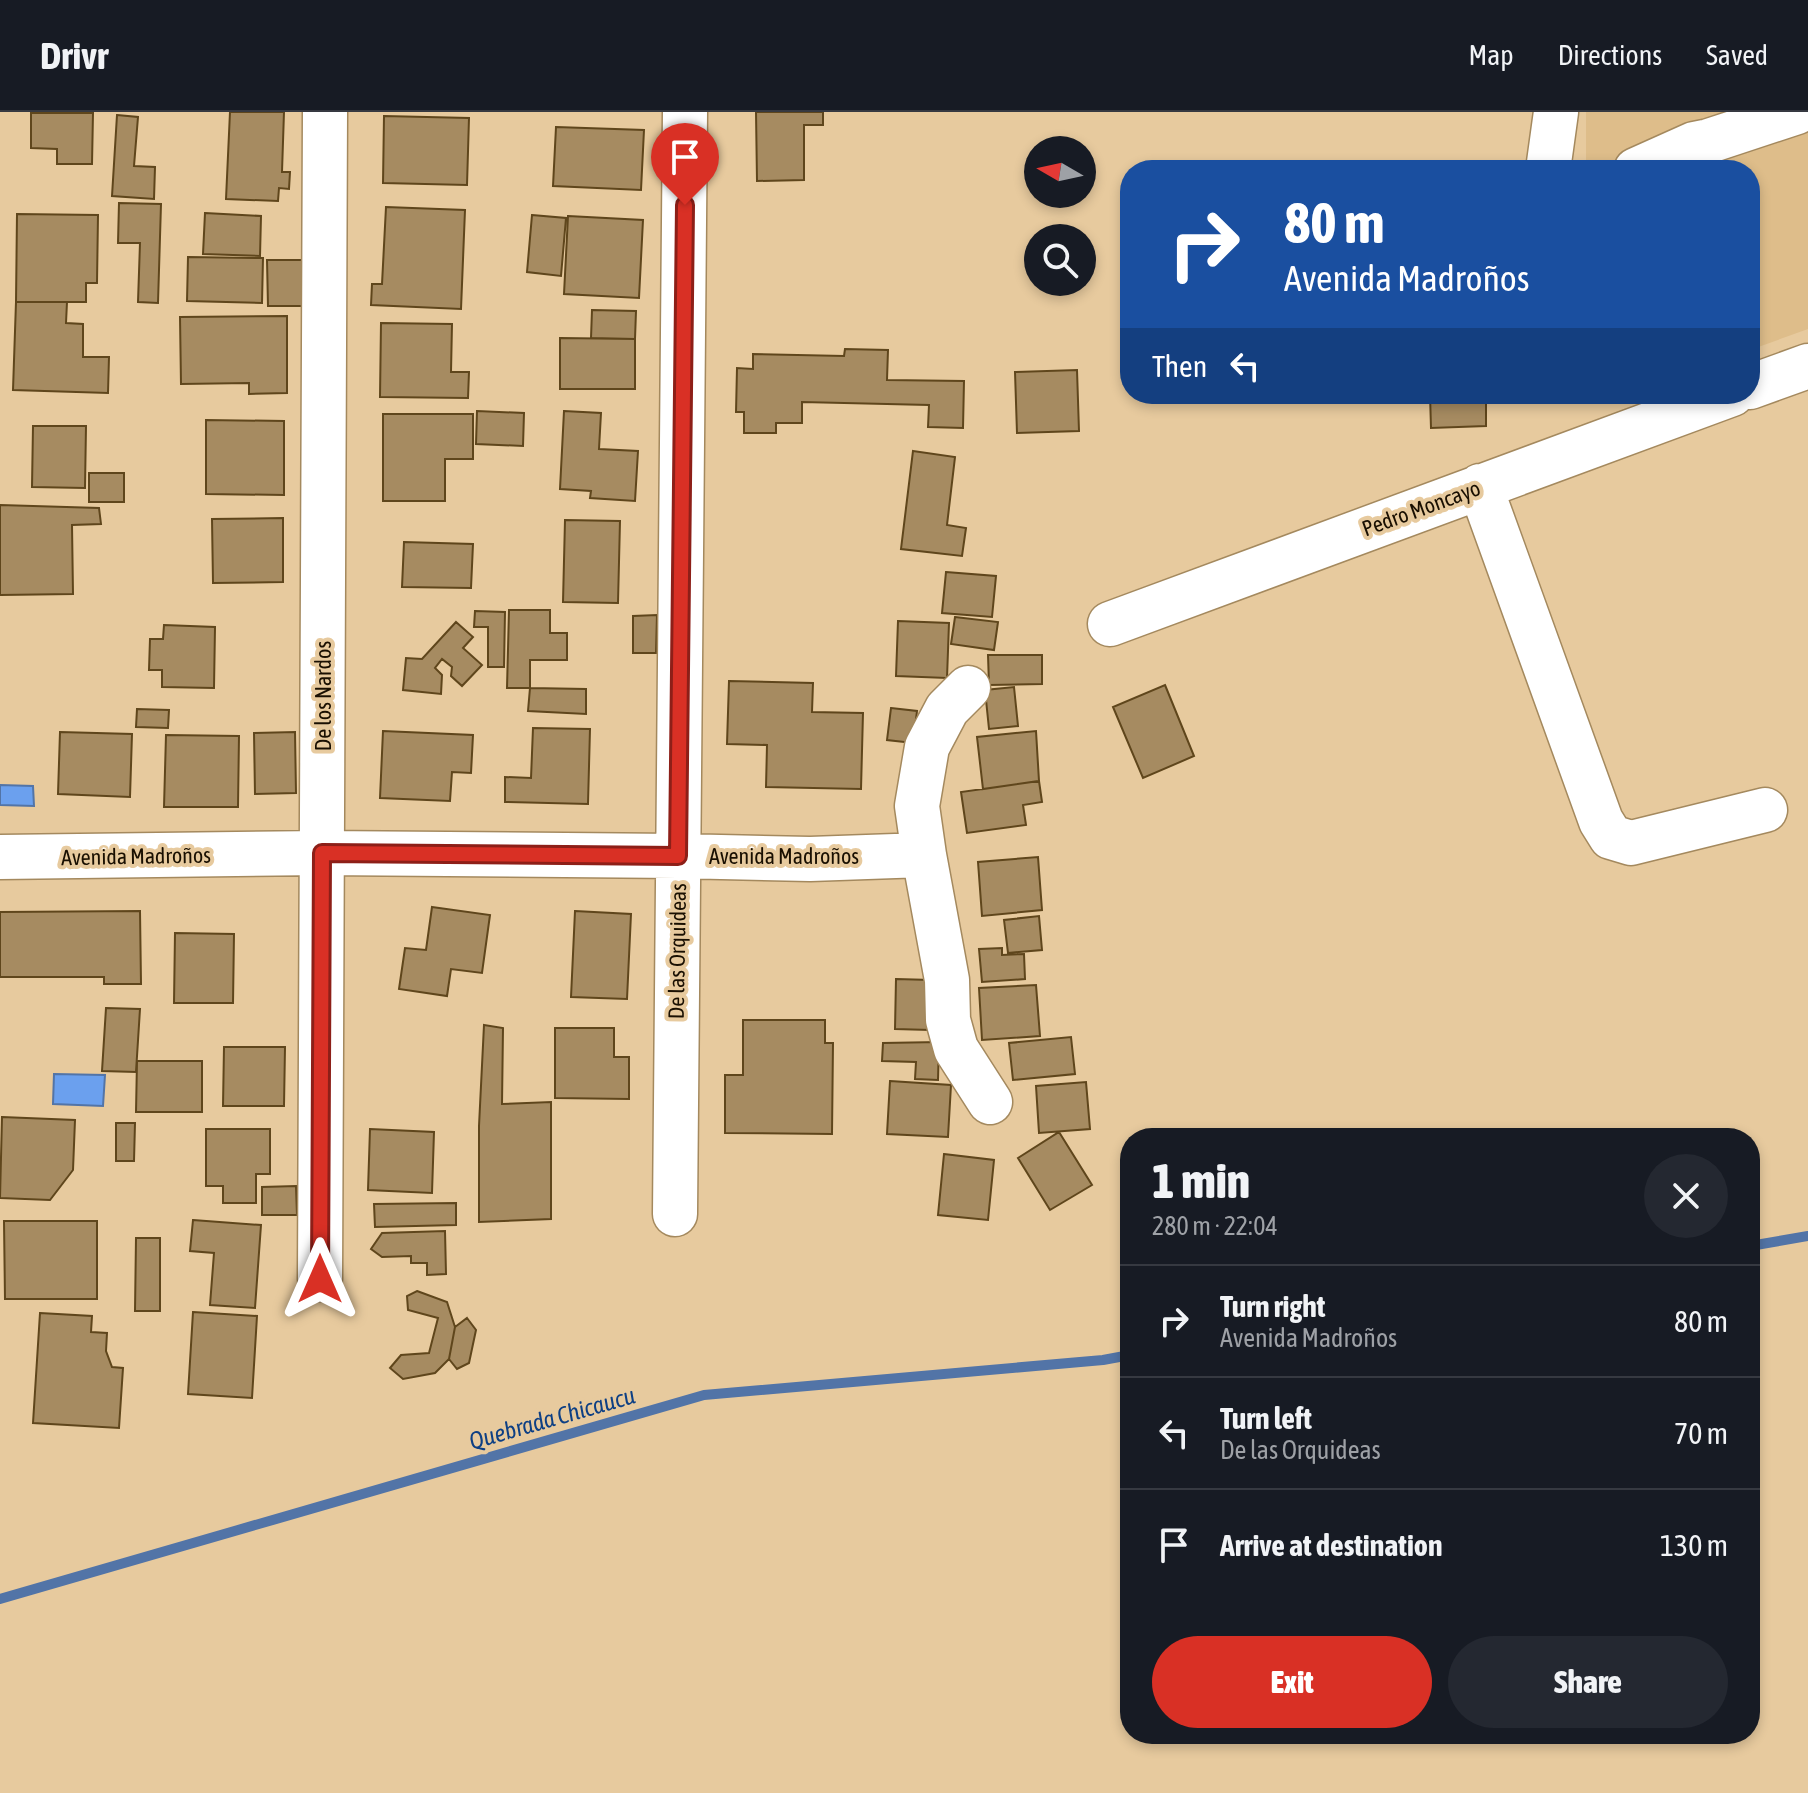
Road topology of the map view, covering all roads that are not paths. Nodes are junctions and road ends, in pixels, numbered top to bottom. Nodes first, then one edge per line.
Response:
1 (325, 112) edge
2 (685, 112) edge
3 (1556, 112) edge
4 (1797, 112) edge
5 (1694, 128) edge
6 (1549, 160) edge
7 (1650, 160) edge
8 (1808, 366) edge
9 (1760, 383) edge
10 (1673, 404) edge
11 (1637, 410) edge
12 (1480, 486) junction
13 (1110, 624) dead end
14 (968, 688) dead end
15 (1765, 810) dead end
16 (322, 853) junction
17 (924, 855) junction
18 (678, 856) junction
19 (0, 857) edge
20 (990, 1102) dead end
21 (675, 1214) dead end
22 (320, 1279) dead end

1 - 16 street, De los Nardos
2 - 18 street, De las Orquideas
3 - 6 street
4 - 5 street
5 - 7 street
8 - 9 street
10 - 11 street, Pedro Moncayo
11 - 12 street, Pedro Moncayo
12 - 13 street, Pedro Moncayo
12 - 15 street
14 - 17 street
16 - 18 street, Avenida Madroños
16 - 19 street, Avenida Madroños
16 - 22 street, De los Nardos
17 - 18 street, Avenida Madroños
17 - 20 street
18 - 21 street, De las Orquideas

